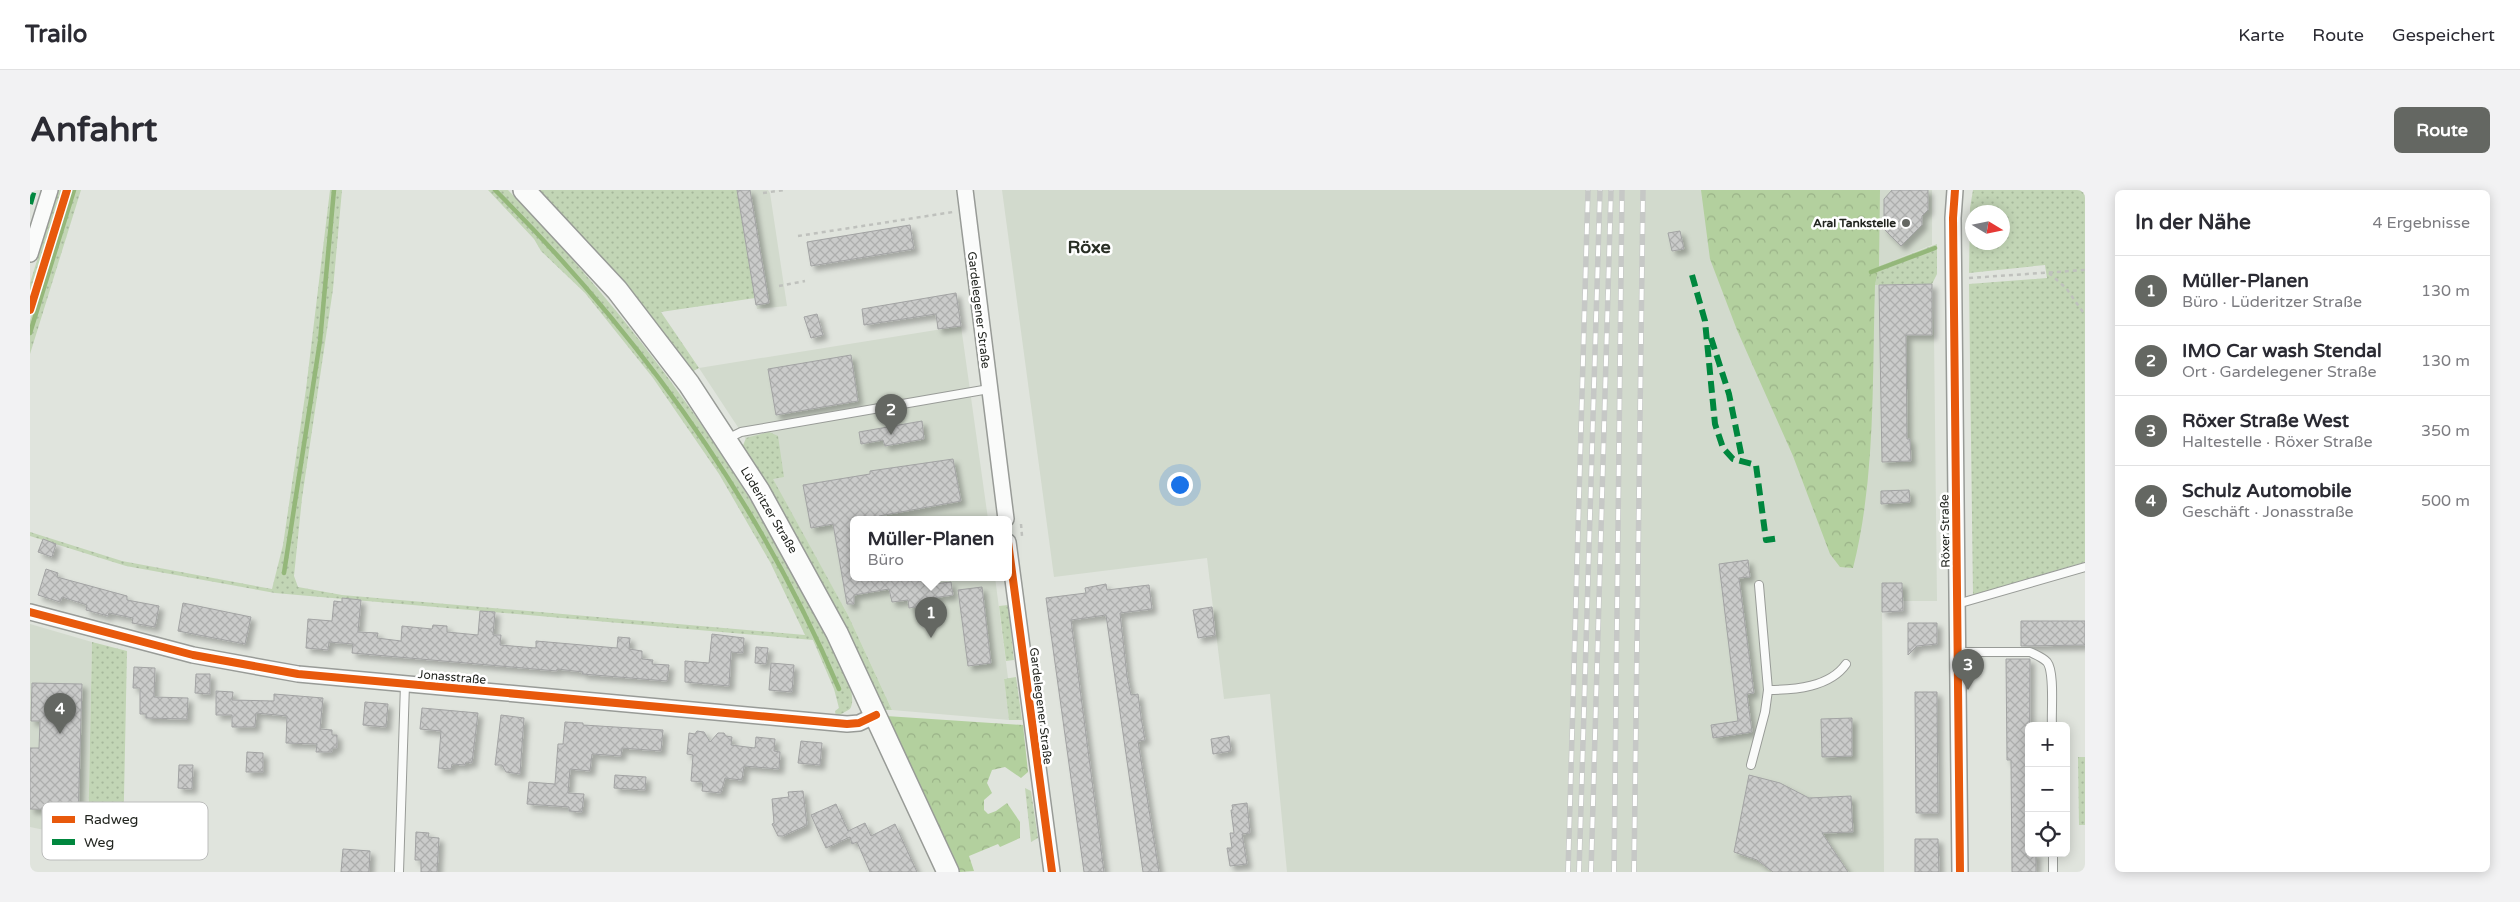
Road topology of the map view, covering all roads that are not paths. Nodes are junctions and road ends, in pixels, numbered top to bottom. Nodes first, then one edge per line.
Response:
1 (50, 190) edge
2 (524, 190) edge
3 (965, 190) edge
4 (1955, 190) edge
5 (30, 254) edge
6 (989, 389) junction
7 (727, 439) junction
8 (1013, 520) edge
9 (1016, 541) edge
10 (2085, 567) edge
11 (1759, 584) dead end
12 (1957, 604) junction
13 (30, 612) edge
14 (1958, 652) junction
15 (1846, 664) dead end
16 (404, 684) junction
17 (1768, 690) junction
18 (876, 715) junction
19 (2052, 722) edge
20 (1751, 765) dead end
21 (2053, 857) edge
22 (399, 872) edge
23 (948, 872) edge
24 (1052, 872) edge
25 (1960, 872) edge
26 (2053, 872) edge

1 - 5 street
2 - 7 main road, Lüderitzer Straße
3 - 6 street, Gardelegener Straße
4 - 12 street, Röxer Straße
6 - 7 lane
6 - 8 street, Gardelegener Straße
7 - 18 main road, Lüderitzer Straße
9 - 24 street, Gardelegener Straße
10 - 12 lane
11 - 17 lane
12 - 14 street, Röxer Straße
13 - 16 street, Jonasstraße
14 - 19 lane
14 - 25 street, Röxer Straße
15 - 17 lane
16 - 18 street, Jonasstraße
16 - 22 lane
17 - 20 lane
18 - 23 main road, Lüderitzer Straße
21 - 26 lane

